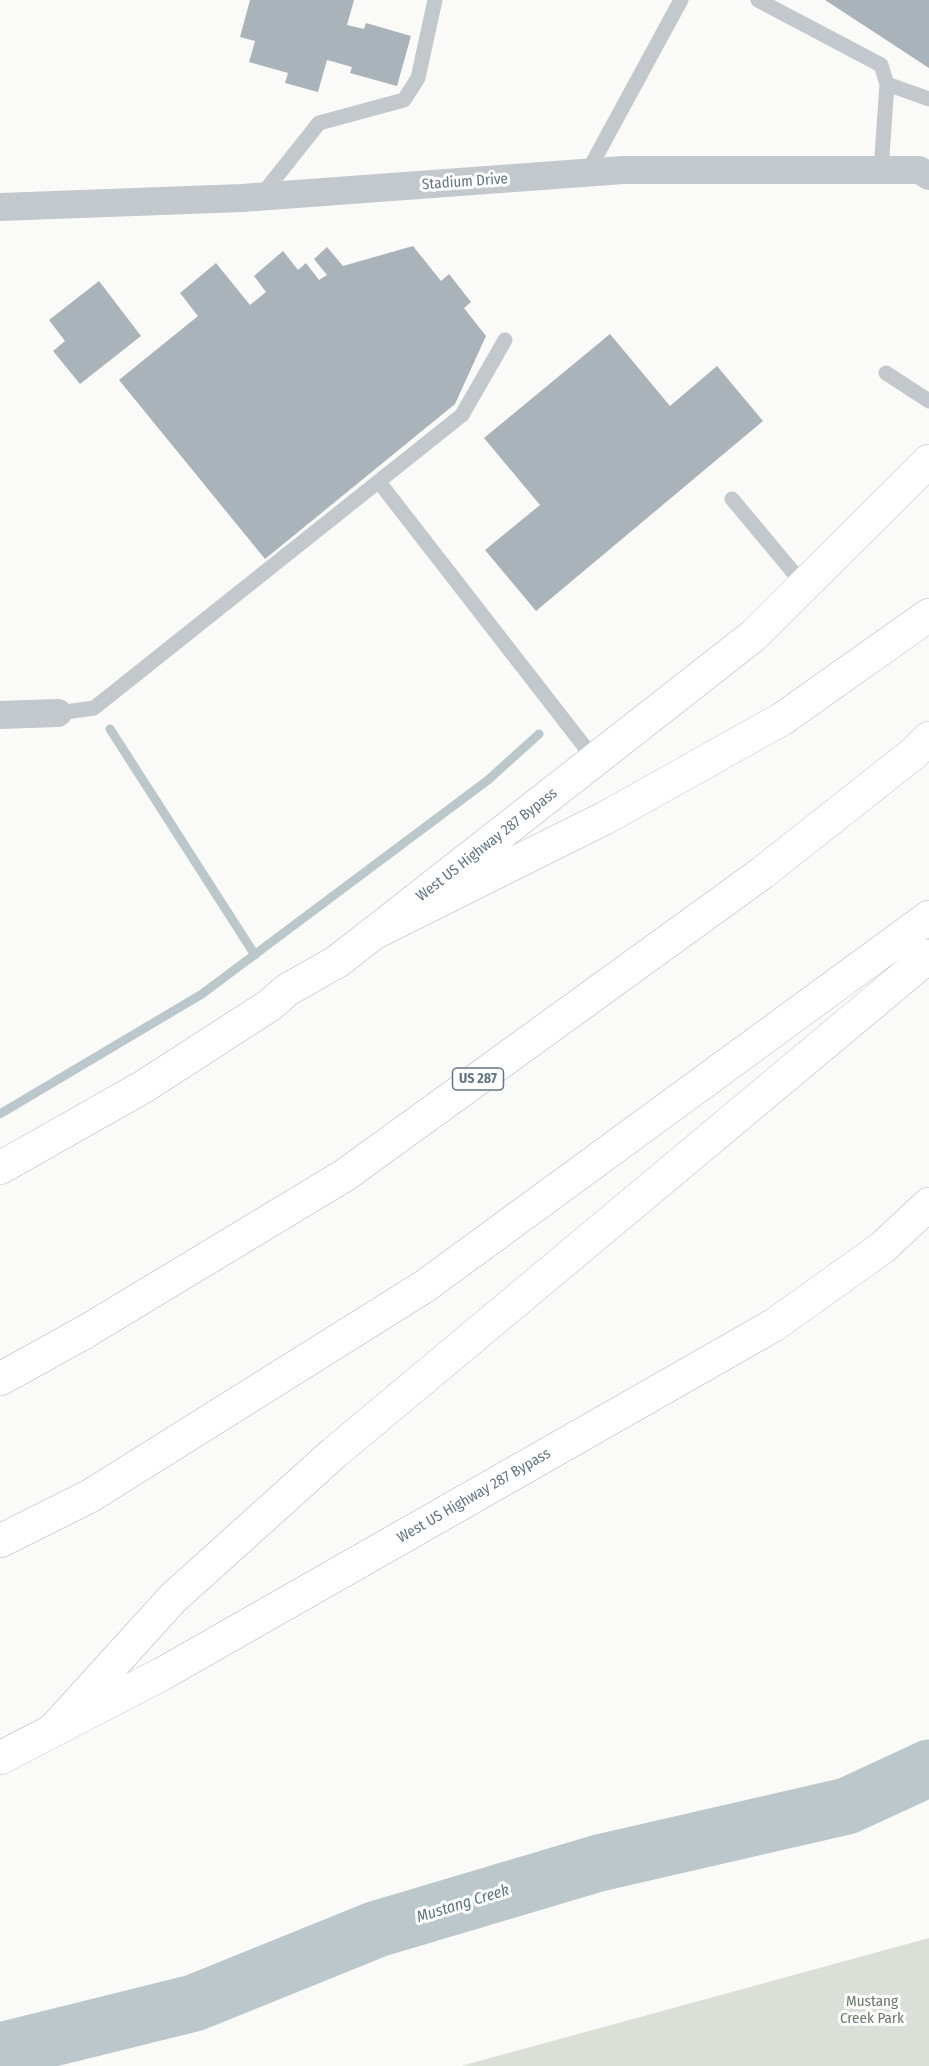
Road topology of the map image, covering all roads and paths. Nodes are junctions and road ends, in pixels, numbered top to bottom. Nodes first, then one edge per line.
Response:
1 (435, 0) edge
2 (681, 0) edge
3 (758, 0) edge
4 (887, 84) junction
5 (929, 99) edge
6 (881, 170) junction
7 (587, 173) junction
8 (929, 176) edge
9 (261, 196) junction
10 (0, 207) edge
11 (505, 340) dead end
12 (886, 373) dead end
13 (929, 400) edge
14 (929, 461) edge
15 (379, 482) junction
16 (732, 499) dead end
17 (804, 585) junction
18 (929, 615) edge
19 (58, 713) joint
20 (0, 715) edge
21 (929, 738) edge
22 (595, 760) junction
23 (929, 916) edge
24 (374, 933) junction
25 (929, 956) edge
26 (0, 1168) edge
27 (929, 1204) edge
28 (0, 1379) edge
29 (0, 1541) edge
30 (55, 1728) junction
31 (0, 1758) edge

1 - 9 lane
2 - 7 lane
3 - 4 lane
4 - 5 lane
4 - 6 lane
6 - 7 street, Stadium Drive
6 - 8 street, Stadium Drive
7 - 9 street, Stadium Drive
9 - 10 street, Stadium Drive
11 - 15 lane
12 - 13 lane
14 - 17 main road, West US Highway 287 Bypass
15 - 19 lane
15 - 22 lane
16 - 17 lane
17 - 22 main road, West US Highway 287 Bypass
18 - 24 main road
19 - 20 street
21 - 28 main road, US 287
22 - 24 main road, West US Highway 287 Bypass
23 - 29 main road
24 - 26 main road, West US Highway 287 Bypass
25 - 30 main road
27 - 30 main road, West US Highway 287 Bypass
30 - 31 main road, West US Highway 287 Bypass

